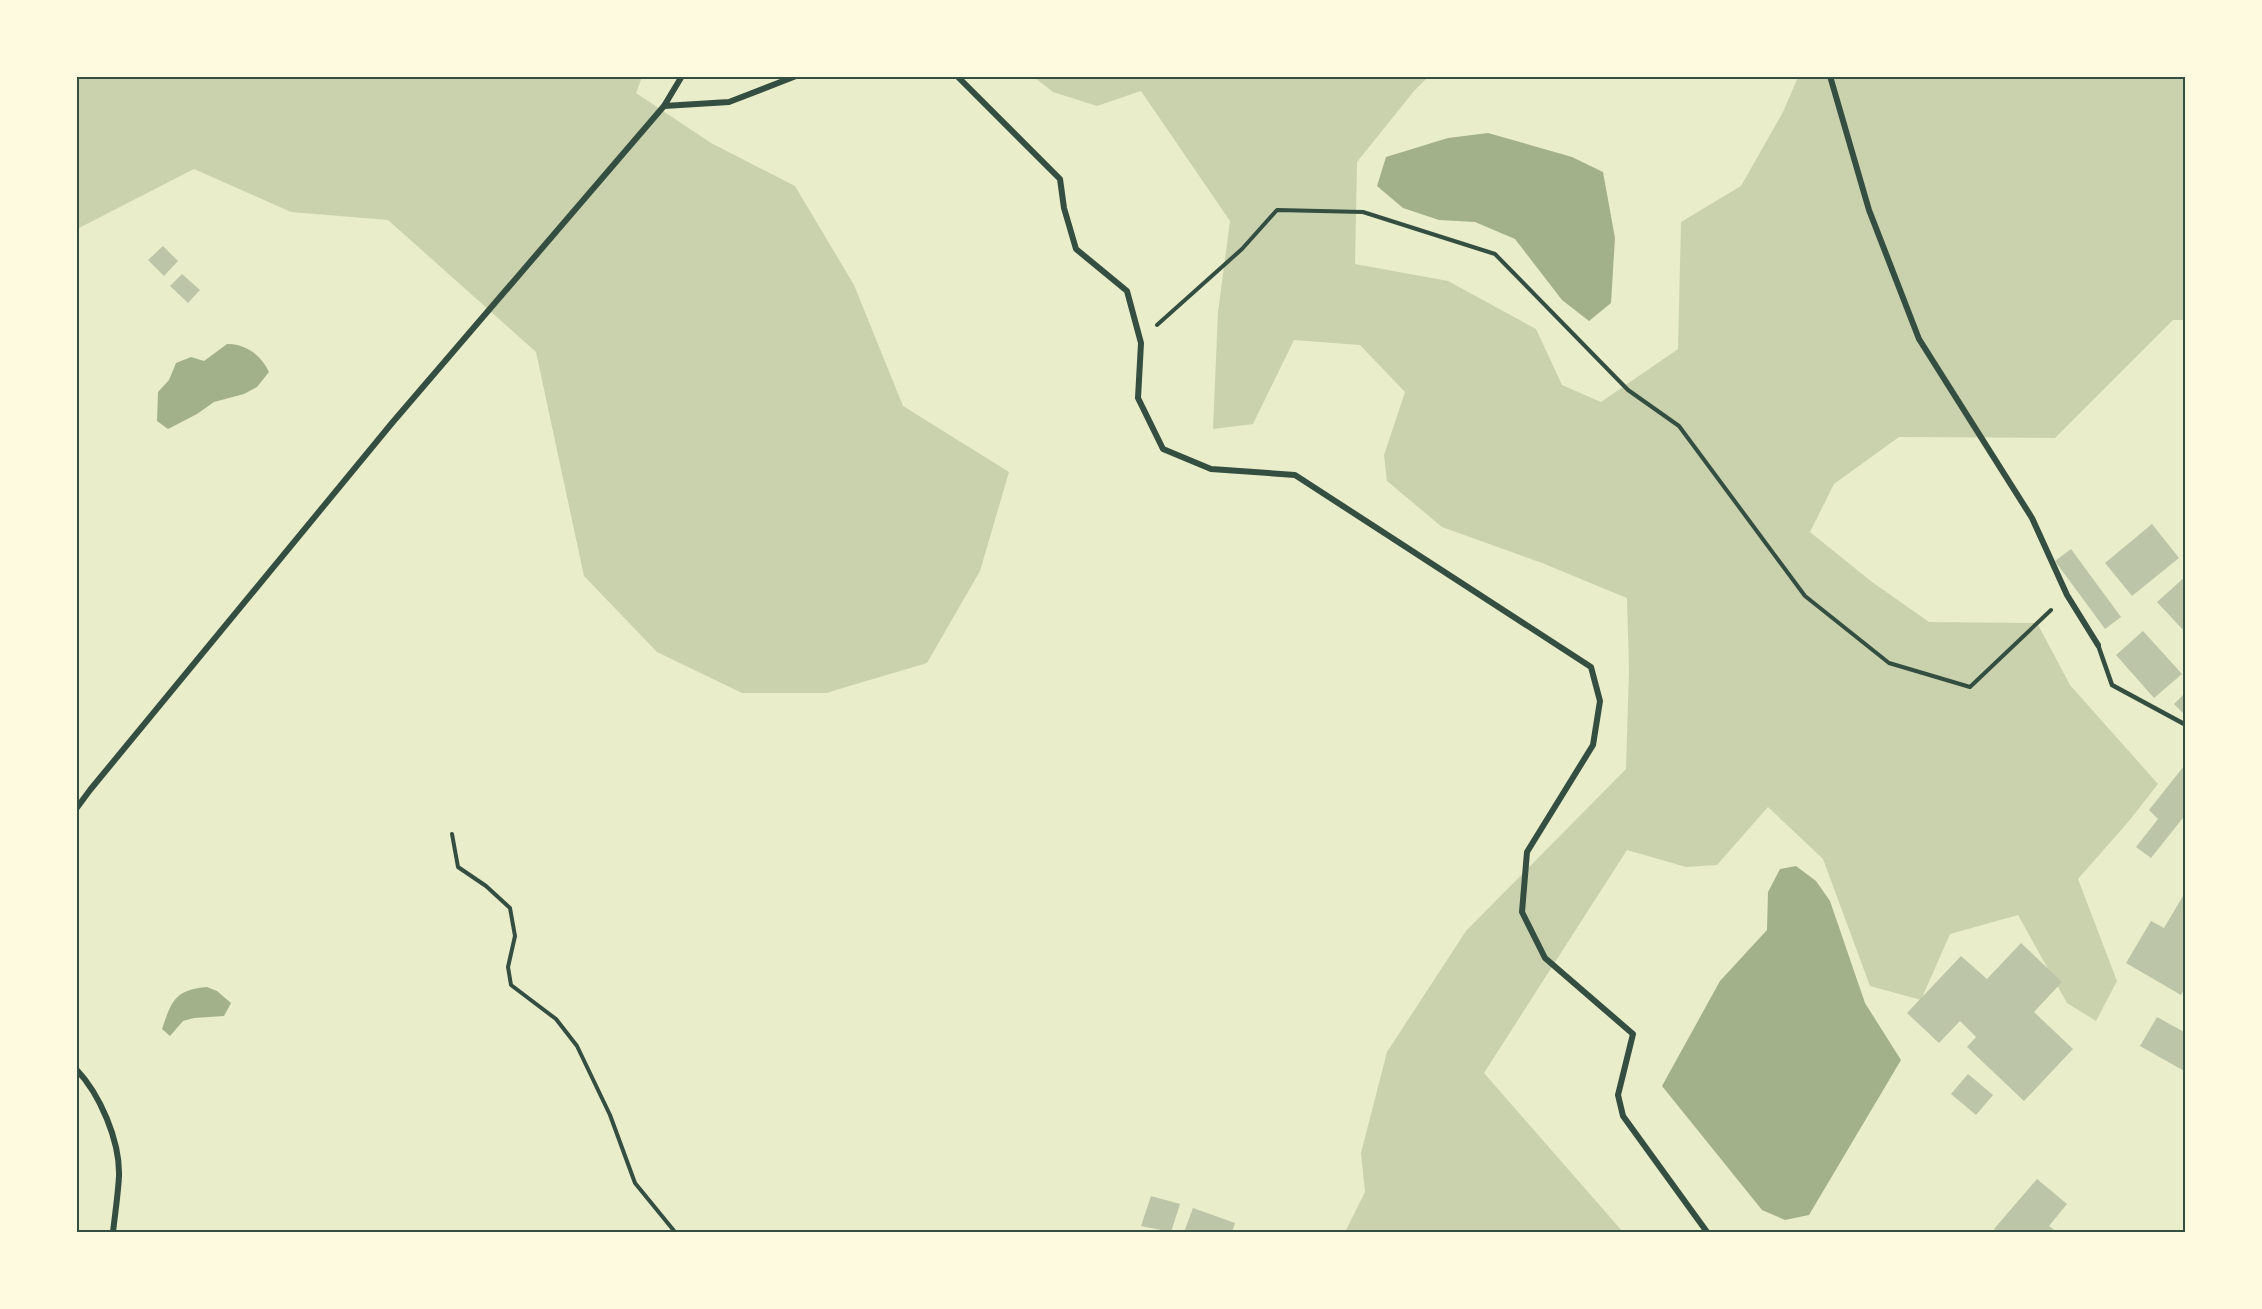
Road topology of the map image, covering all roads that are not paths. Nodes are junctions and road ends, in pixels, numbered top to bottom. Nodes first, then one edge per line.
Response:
1 (682, 76) edge
2 (796, 76) edge
3 (957, 76) edge
4 (1830, 76) edge
5 (664, 106) junction
6 (2098, 645) joint
7 (2186, 725) edge
8 (76, 809) edge
9 (76, 1069) edge
10 (112, 1233) edge
11 (1707, 1233) edge

1 - 5 street
2 - 5 street
3 - 11 street
4 - 6 street
5 - 8 street
6 - 7 lane
9 - 10 street

